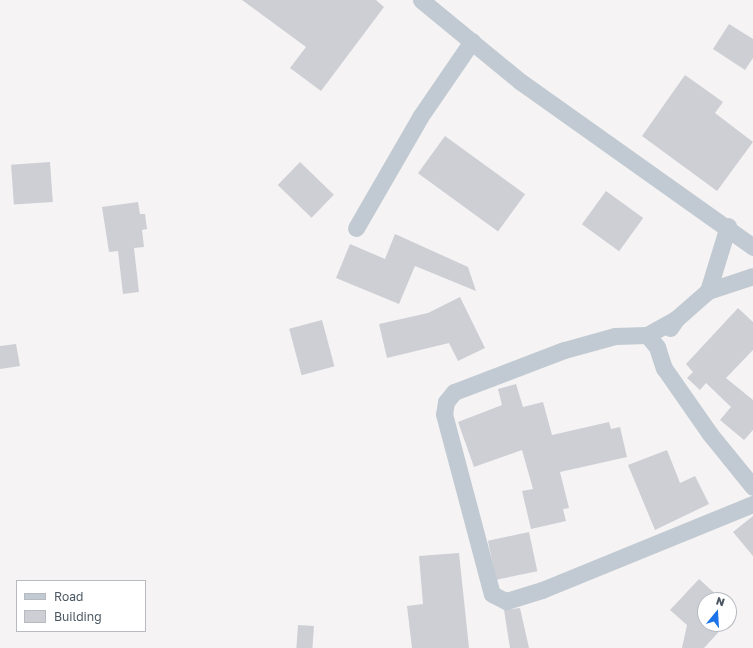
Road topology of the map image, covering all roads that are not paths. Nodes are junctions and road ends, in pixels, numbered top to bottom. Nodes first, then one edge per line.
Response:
1 (421, 0) edge
2 (472, 41) junction
3 (728, 226) junction
4 (356, 228) dead end
5 (753, 247) edge
6 (753, 276) edge
7 (708, 292) junction
8 (652, 341) junction
9 (753, 487) edge
10 (753, 504) edge

1 - 2 street
2 - 3 street
2 - 4 street
3 - 5 street
3 - 7 street
6 - 7 street
7 - 8 street
8 - 9 street
8 - 10 street

